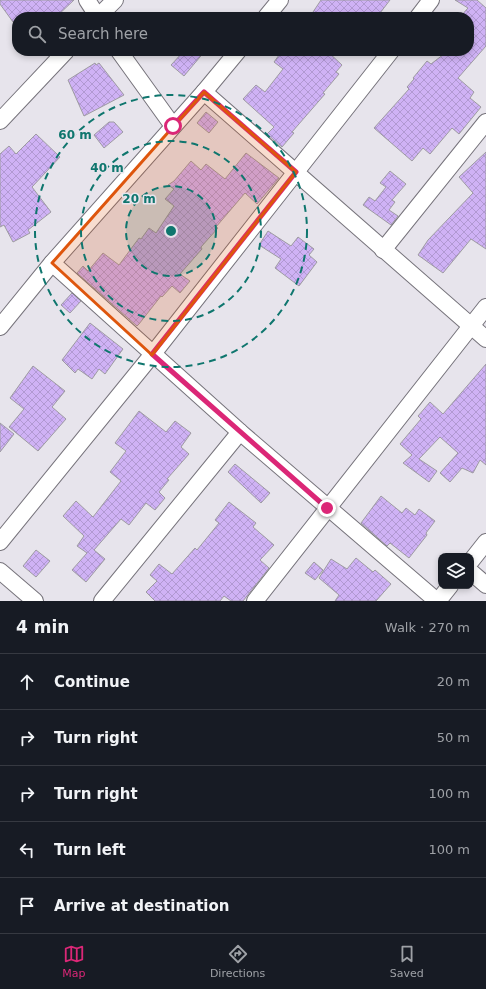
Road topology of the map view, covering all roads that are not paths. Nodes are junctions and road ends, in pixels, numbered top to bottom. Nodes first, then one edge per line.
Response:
1 (86, 0) edge
2 (115, 0) edge
3 (280, 0) edge
4 (431, 0) edge
5 (94, 12) edge
6 (103, 12) edge
7 (270, 12) edge
8 (422, 12) edge
9 (61, 56) edge
10 (123, 56) edge
11 (234, 56) edge
12 (387, 56) edge
13 (204, 92) junction
14 (0, 122) edge
15 (486, 122) edge
16 (173, 126) junction
17 (296, 172) junction
18 (383, 250) junction
19 (52, 263) junction
20 (486, 308) edge
21 (471, 326) junction
22 (0, 327) edge
23 (486, 339) edge
24 (152, 354) junction
25 (240, 432) junction
26 (327, 508) junction
27 (0, 542) edge
28 (486, 542) edge
29 (474, 556) edge
30 (0, 570) edge
31 (474, 575) edge
32 (486, 585) edge
33 (448, 589) edge
34 (35, 601) edge
35 (102, 601) edge
36 (255, 601) edge
37 (438, 601) edge

1 - 5 street
2 - 6 street
3 - 7 street
4 - 8 street
9 - 14 street
10 - 16 street
11 - 13 street
12 - 17 street
13 - 16 street
13 - 17 street
15 - 18 street
16 - 19 street
17 - 18 street
17 - 24 street
18 - 21 street
19 - 22 street
19 - 24 street
20 - 21 street
21 - 23 street
21 - 26 street
24 - 25 street
24 - 27 street
25 - 26 street
25 - 35 street
26 - 36 street
26 - 37 street
28 - 29 street
30 - 34 street
31 - 32 street
33 - 37 street

